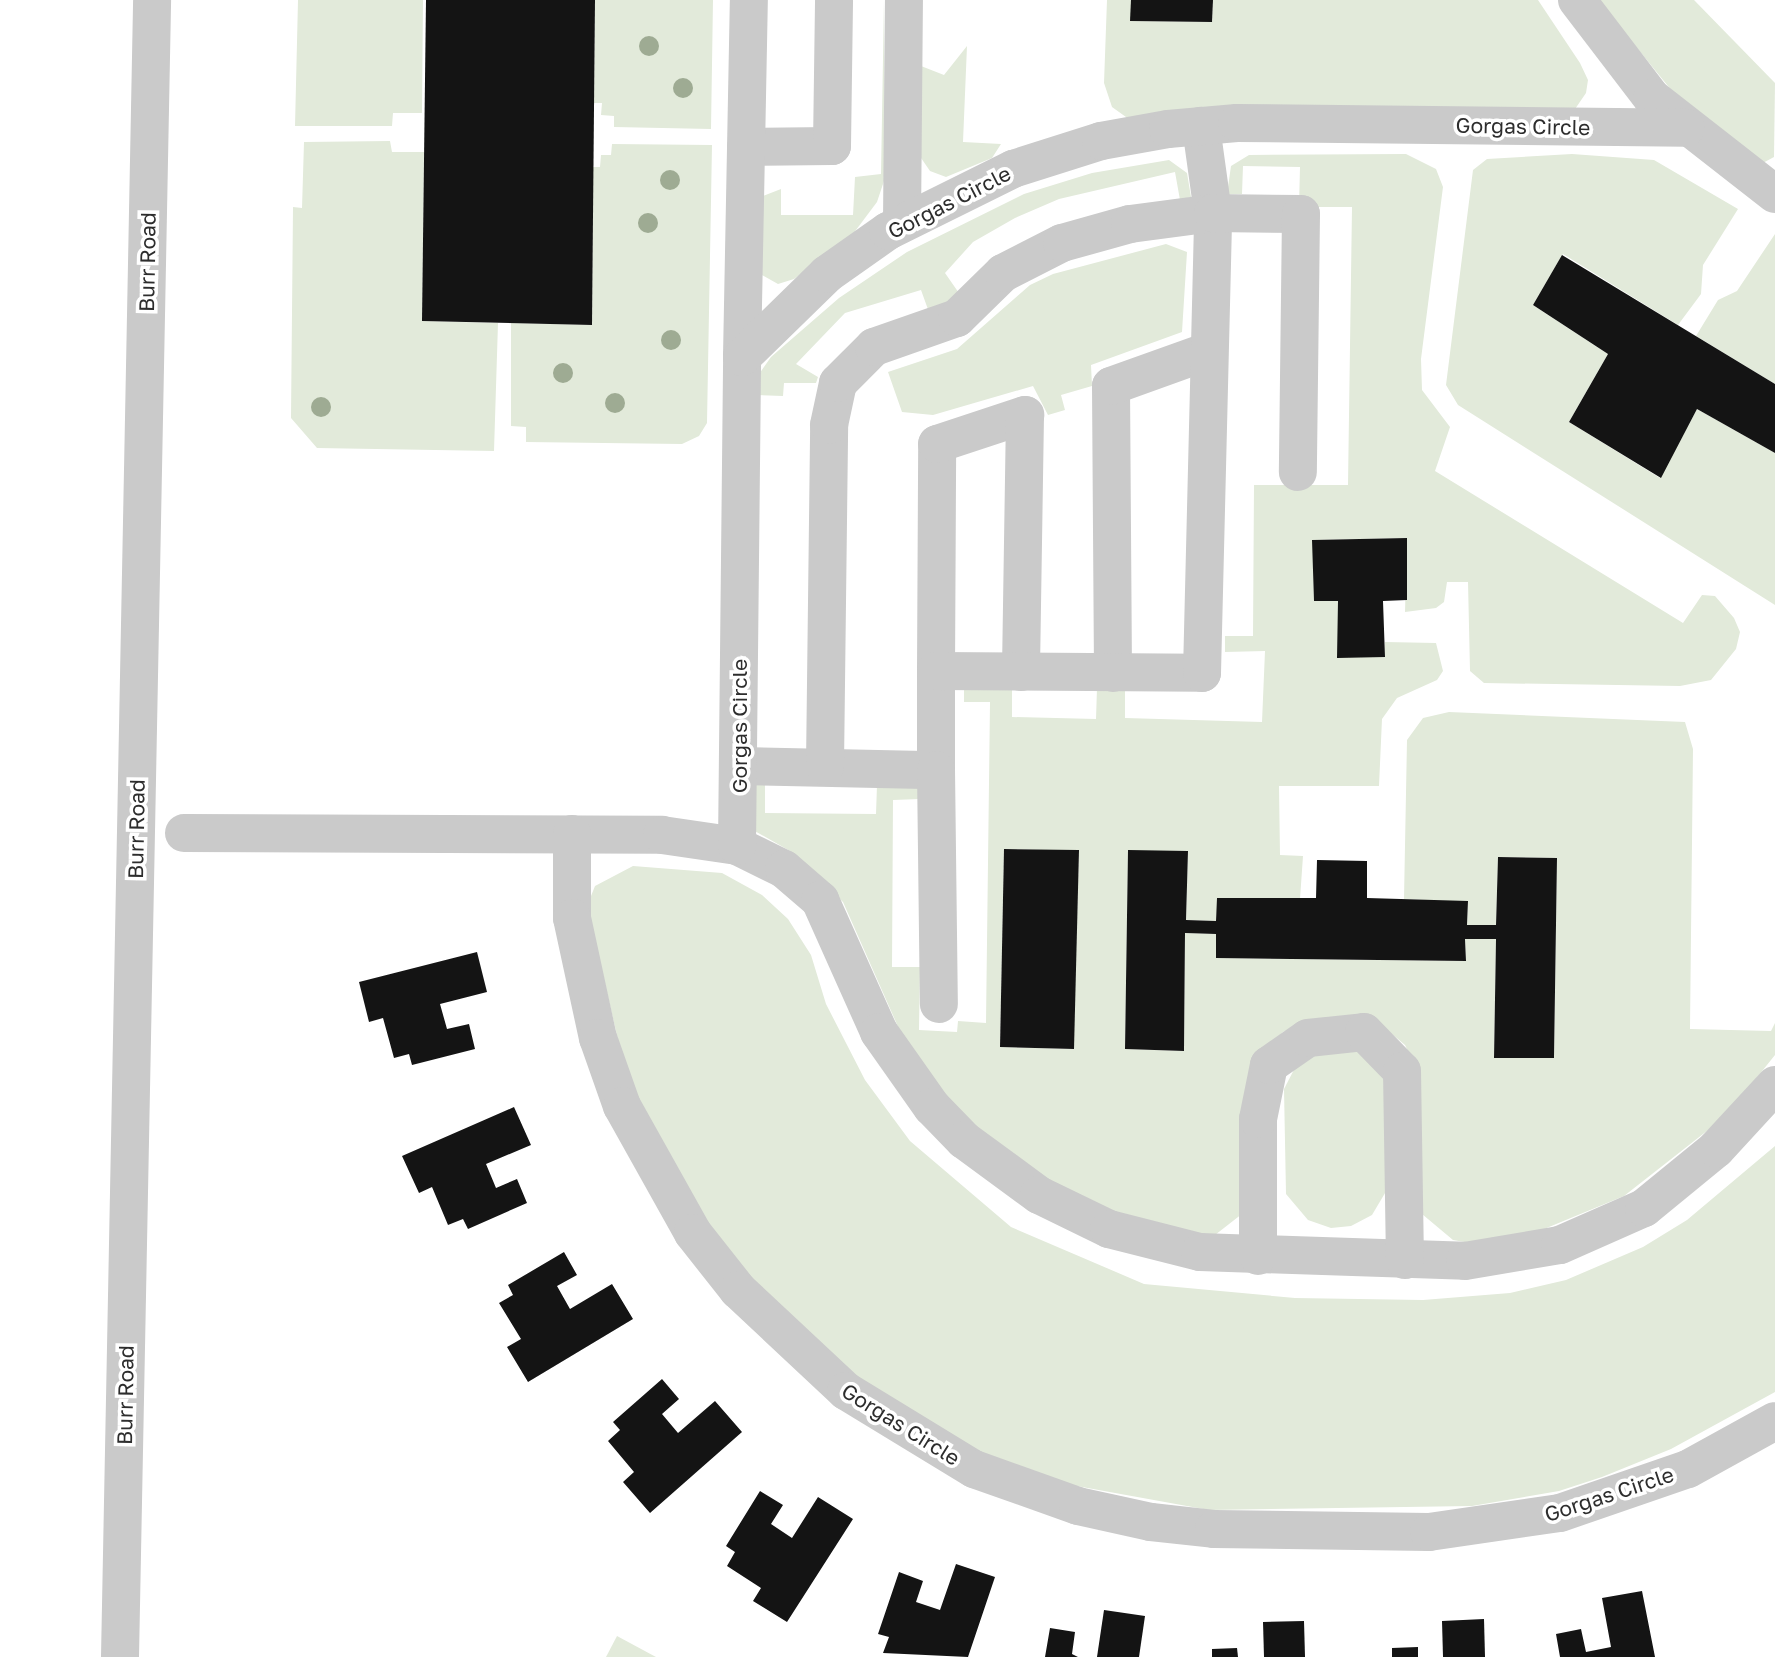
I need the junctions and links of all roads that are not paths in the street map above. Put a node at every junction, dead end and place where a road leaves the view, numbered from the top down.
1 (152, 0) edge
2 (749, 0) edge
3 (834, 0) edge
4 (904, 0) edge
5 (1577, 0) edge
6 (1201, 126) junction
7 (1686, 128) junction
8 (746, 147) junction
9 (1775, 194) edge
10 (1213, 213) junction
11 (902, 223) junction
12 (1209, 351) junction
13 (741, 356) junction
14 (1298, 472) dead end
15 (936, 671) junction
16 (1021, 671) junction
17 (1113, 673) junction
18 (738, 766) junction
19 (825, 766) junction
20 (936, 770) junction
21 (184, 833) dead end
22 (572, 834) junction
23 (737, 846) junction
24 (939, 1004) dead end
25 (1775, 1085) edge
26 (1258, 1256) junction
27 (1405, 1260) junction
28 (1775, 1421) edge
29 (120, 1657) edge

1 - 29 street, Burr Road
2 - 8 street
3 - 8 street
4 - 11 street
5 - 7 street
6 - 7 street, Gorgas Circle
6 - 10 street
6 - 11 street, Gorgas Circle
7 - 9 street
8 - 13 street
10 - 12 street
10 - 14 street
10 - 19 street
11 - 13 street, Gorgas Circle
12 - 17 street
12 - 17 street
13 - 18 street, Gorgas Circle
15 - 16 street
15 - 16 street
15 - 20 street
16 - 17 street
18 - 19 street
18 - 23 street, Gorgas Circle
19 - 20 street
20 - 24 street
21 - 22 street
22 - 23 street
22 - 28 street, Gorgas Circle
23 - 26 street
25 - 27 street
26 - 27 street
26 - 27 street

